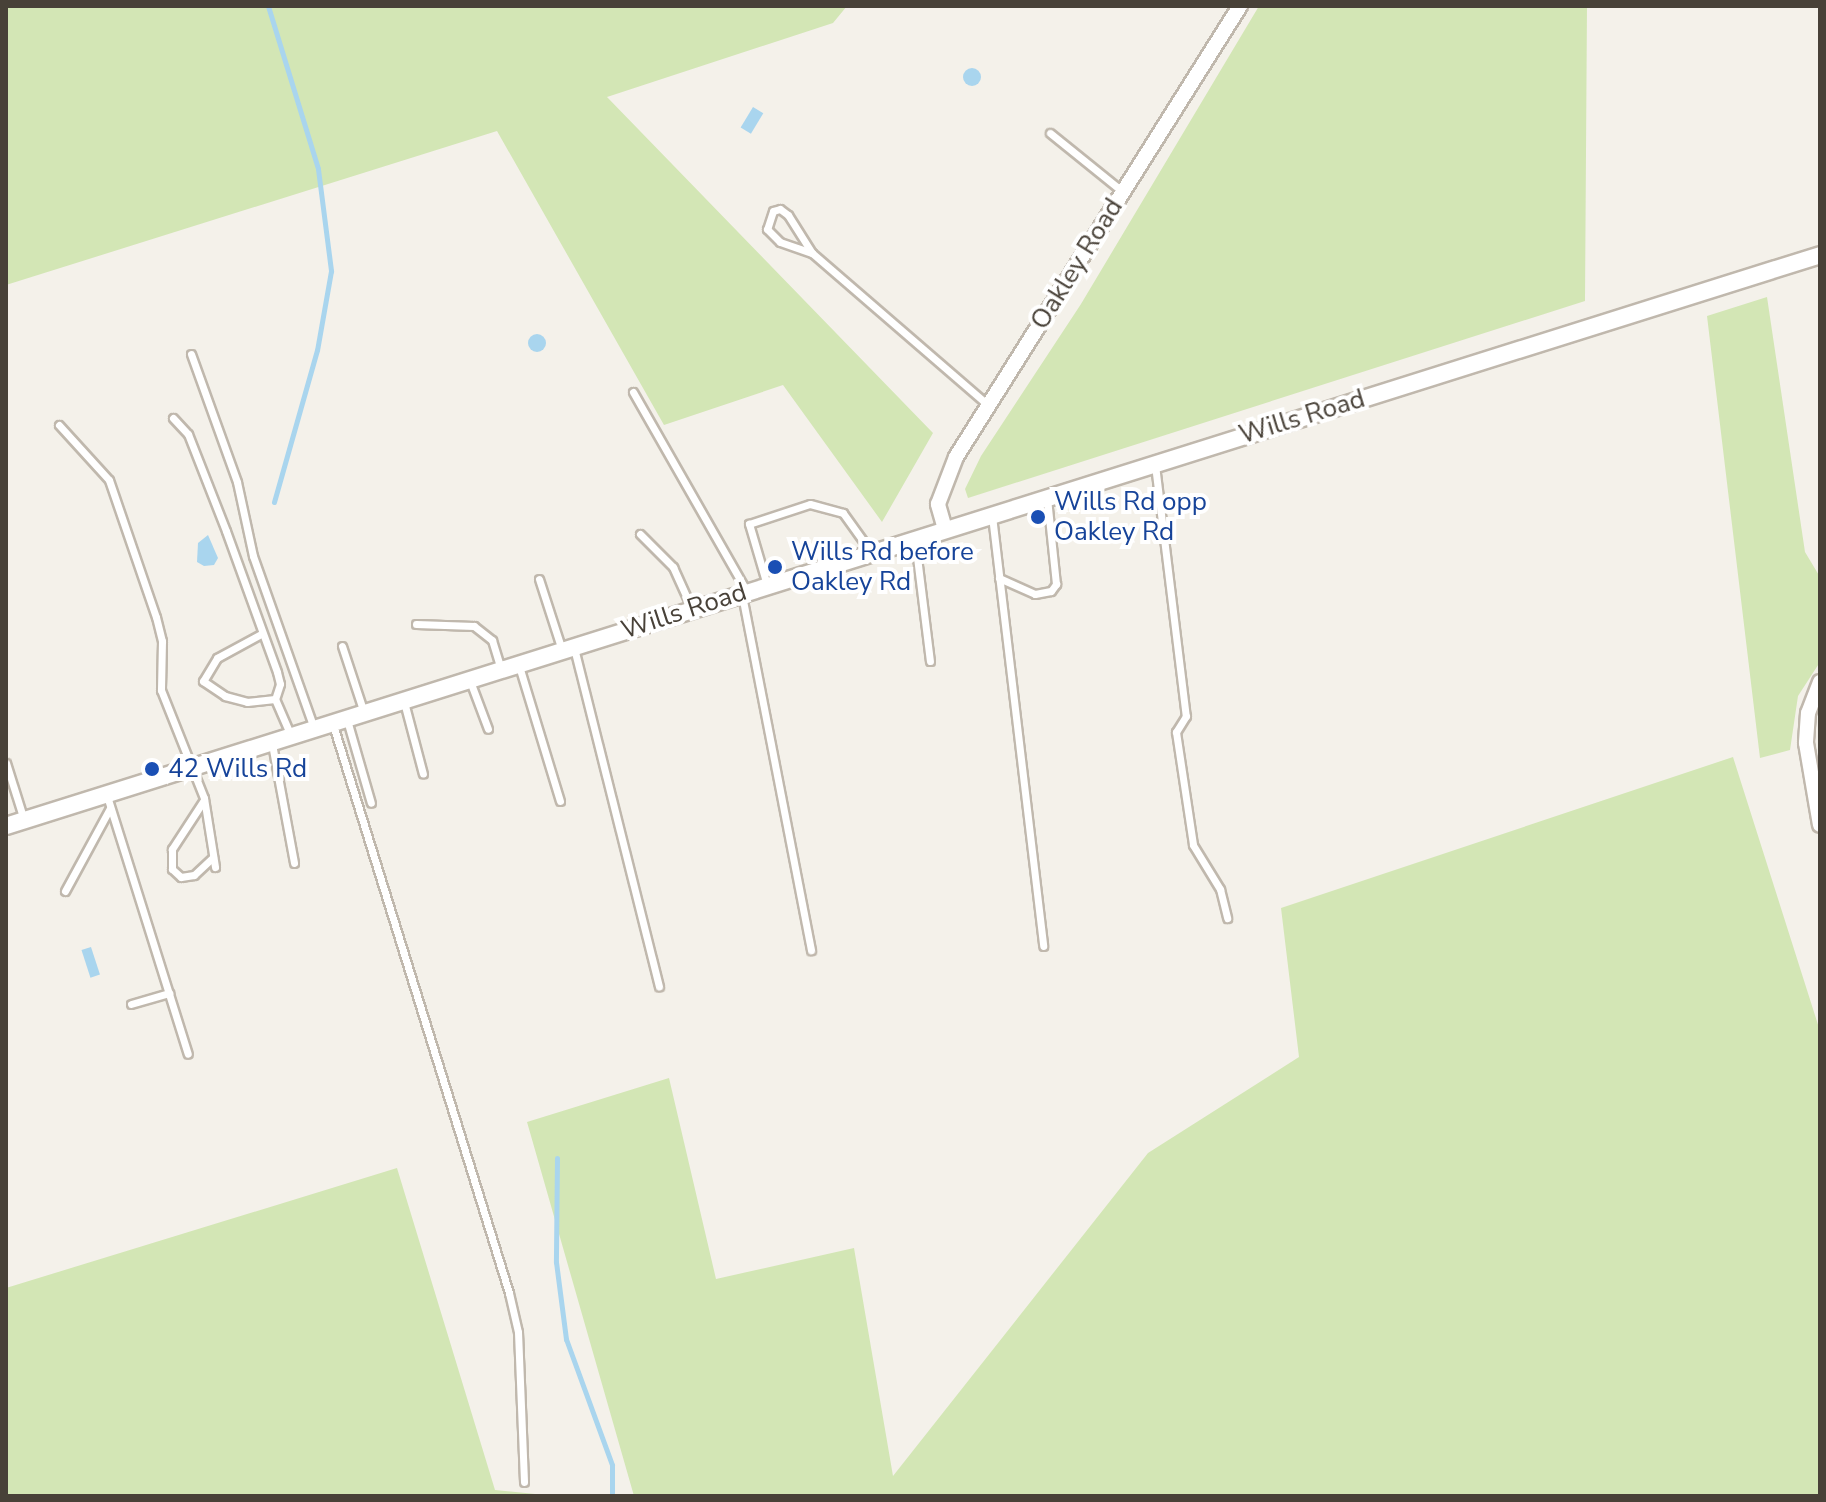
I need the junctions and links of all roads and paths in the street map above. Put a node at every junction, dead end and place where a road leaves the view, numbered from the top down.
1 (1239, 6) edge
2 (1050, 133) dead end
3 (1123, 192) junction
4 (812, 253) junction
5 (1820, 255) edge
6 (191, 354) dead end
7 (633, 392) dead end
8 (988, 405) junction
9 (173, 418) dead end
10 (59, 425) dead end
11 (1155, 463) junction
12 (1047, 497) junction
13 (992, 514) junction
14 (945, 529) junction
15 (640, 534) dead end
16 (915, 539) junction
17 (871, 552) junction
18 (999, 578) junction
19 (539, 579) dead end
20 (767, 585) junction
21 (744, 592) junction
22 (692, 609) junction
23 (416, 624) dead end
24 (261, 634) junction
25 (342, 646) dead end
26 (568, 648) junction
27 (930, 661) dead end
28 (518, 664) junction
29 (501, 670) junction
30 (469, 679) junction
31 (1820, 682) edge
32 (275, 699) junction
33 (403, 700) junction
34 (364, 713) junction
35 (339, 720) junction
36 (314, 728) junction
37 (488, 729) dead end
38 (291, 736) junction
39 (272, 742) junction
40 (6, 763) edge
41 (193, 766) junction
42 (423, 774) dead end
43 (204, 798) junction
44 (108, 801) junction
45 (560, 801) dead end
46 (371, 803) dead end
47 (24, 820) junction
48 (1820, 825) edge
49 (6, 826) edge
50 (213, 857) junction
51 (294, 863) dead end
52 (215, 867) dead end
53 (65, 891) dead end
54 (1227, 918) dead end
55 (1043, 946) dead end
56 (811, 950) dead end
57 (659, 986) dead end
58 (169, 993) junction
59 (131, 1004) dead end
60 (188, 1054) dead end
61 (524, 1482) dead end

1 - 3 street, Oakley Road
2 - 3 lane
3 - 8 street, Oakley Road
4 - 4 lane
4 - 8 lane
5 - 11 street, Wills Road
6 - 36 lane
7 - 21 lane
8 - 14 street, Oakley Road
9 - 24 lane
10 - 41 lane
11 - 12 street, Wills Road
11 - 54 lane
12 - 13 street, Wills Road
12 - 18 lane
13 - 14 street, Wills Road
13 - 18 lane
14 - 16 street, Wills Road
15 - 22 lane
16 - 17 street, Wills Road
16 - 27 lane
17 - 20 street, Wills Road
17 - 20 lane
18 - 55 lane
19 - 26 lane
20 - 21 street, Wills Road
21 - 22 street, Wills Road
21 - 56 lane
22 - 26 street, Wills Road
23 - 29 lane
24 - 32 lane
24 - 32 lane
25 - 34 lane
26 - 28 street, Wills Road
26 - 57 lane
28 - 29 street, Wills Road
28 - 45 lane
29 - 30 street, Wills Road
30 - 33 street, Wills Road
30 - 37 lane
31 - 48 street
32 - 38 lane
33 - 34 street, Wills Road
33 - 42 lane
34 - 35 street, Wills Road
35 - 36 street, Wills Road
35 - 46 lane
35 - 61 lane
36 - 38 street, Wills Road
38 - 39 street, Wills Road
39 - 41 street, Wills Road
39 - 51 lane
40 - 47 lane
41 - 43 lane
41 - 44 street, Wills Road
43 - 50 lane
43 - 50 lane
44 - 47 street, Wills Road
44 - 53 lane
44 - 58 lane
47 - 49 street, Wills Road
50 - 52 lane
58 - 59 lane
58 - 60 lane

